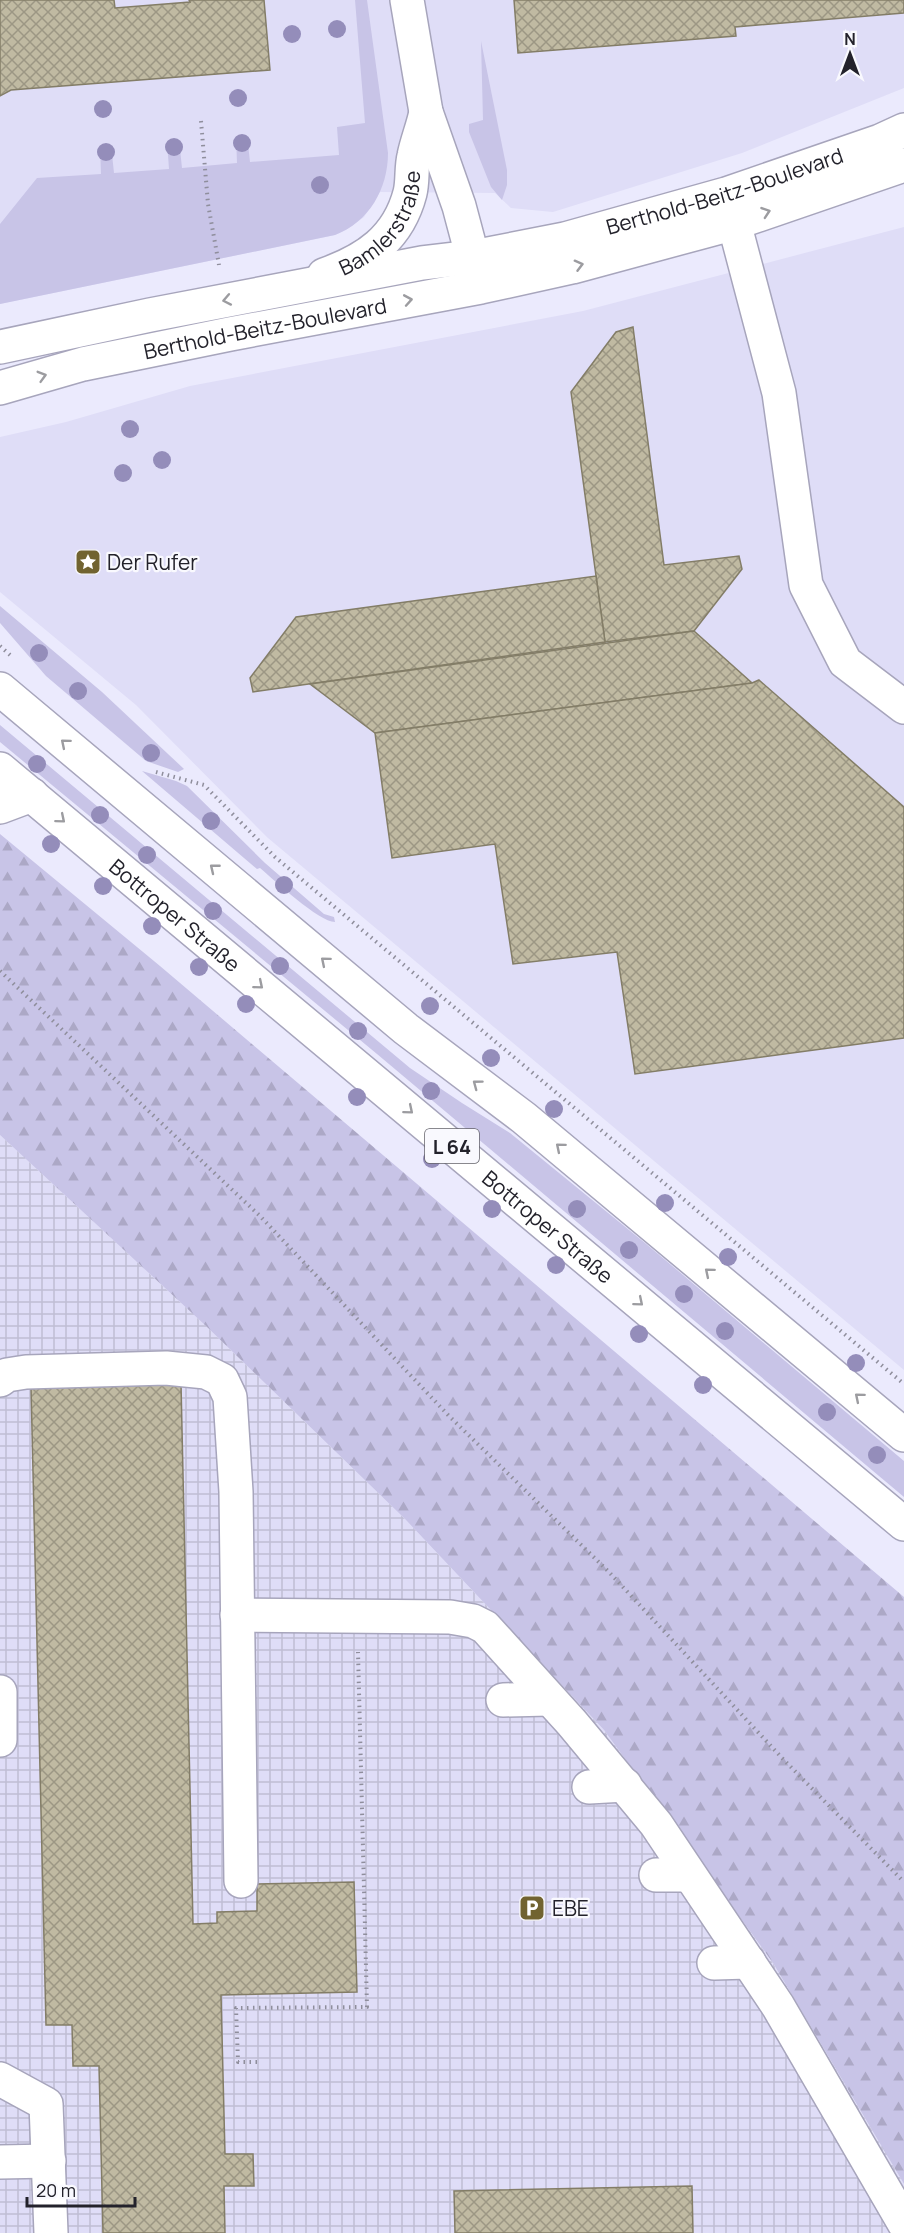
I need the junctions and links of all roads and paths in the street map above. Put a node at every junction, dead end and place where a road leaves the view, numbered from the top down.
1 (407, 0) edge
2 (426, 112) junction
3 (201, 121) dead end
4 (904, 130) edge
5 (904, 165) edge
6 (730, 209) junction
7 (219, 265) dead end
8 (477, 272) junction
9 (285, 290) junction
10 (0, 346) edge
11 (0, 388) edge
12 (0, 689) edge
13 (904, 707) edge
14 (0, 769) edge
15 (204, 785) dead end
16 (32, 795) junction
17 (0, 807) edge
18 (0, 971) edge
19 (0, 1380) edge
20 (904, 1384) edge
21 (904, 1435) edge
22 (904, 1524) edge
23 (237, 1615) junction
24 (357, 1615) junction
25 (0, 1692) edge
26 (549, 1698) junction
27 (503, 1700) dead end
28 (0, 1740) edge
29 (625, 1785) junction
30 (589, 1787) dead end
31 (656, 1875) dead end
32 (690, 1875) junction
33 (241, 1881) dead end
34 (904, 1882) edge
35 (749, 1962) junction
36 (714, 1963) dead end
37 (257, 2062) dead end
38 (0, 2079) edge
39 (49, 2161) junction
40 (0, 2162) edge
41 (904, 2223) edge
42 (51, 2233) edge

1 - 2 main road, Bamlerstraße
2 - 8 main road, Bamlerstraße
2 - 9 main road, Bamlerstraße
3 - 7 path
4 - 6 main road, Berthold-Beitz-Boulevard
6 -> 5 main road, Berthold-Beitz-Boulevard
6 - 8 main road, Berthold-Beitz-Boulevard
8 -> 6 main road, Berthold-Beitz-Boulevard
6 - 13 main road
8 - 9 main road, Berthold-Beitz-Boulevard
11 -> 8 main road, Berthold-Beitz-Boulevard
9 -> 10 main road, Berthold-Beitz-Boulevard
21 -> 12 main road
14 - 16 main road, Bottroper Straße / L 64
15 - 20 path
16 - 17 main road
16 -> 22 main road, Bottroper Straße / L 64
18 - 34 path
19 - 23 main road
23 - 24 main road
23 - 33 main road
24 - 26 main road
24 - 37 path
25 - 28 main road
26 - 27 main road
26 - 29 main road
29 - 30 main road
29 - 32 main road
31 - 32 main road
32 - 35 main road
35 - 36 main road
35 - 41 main road
38 - 39 main road
39 - 40 main road
39 - 42 main road

